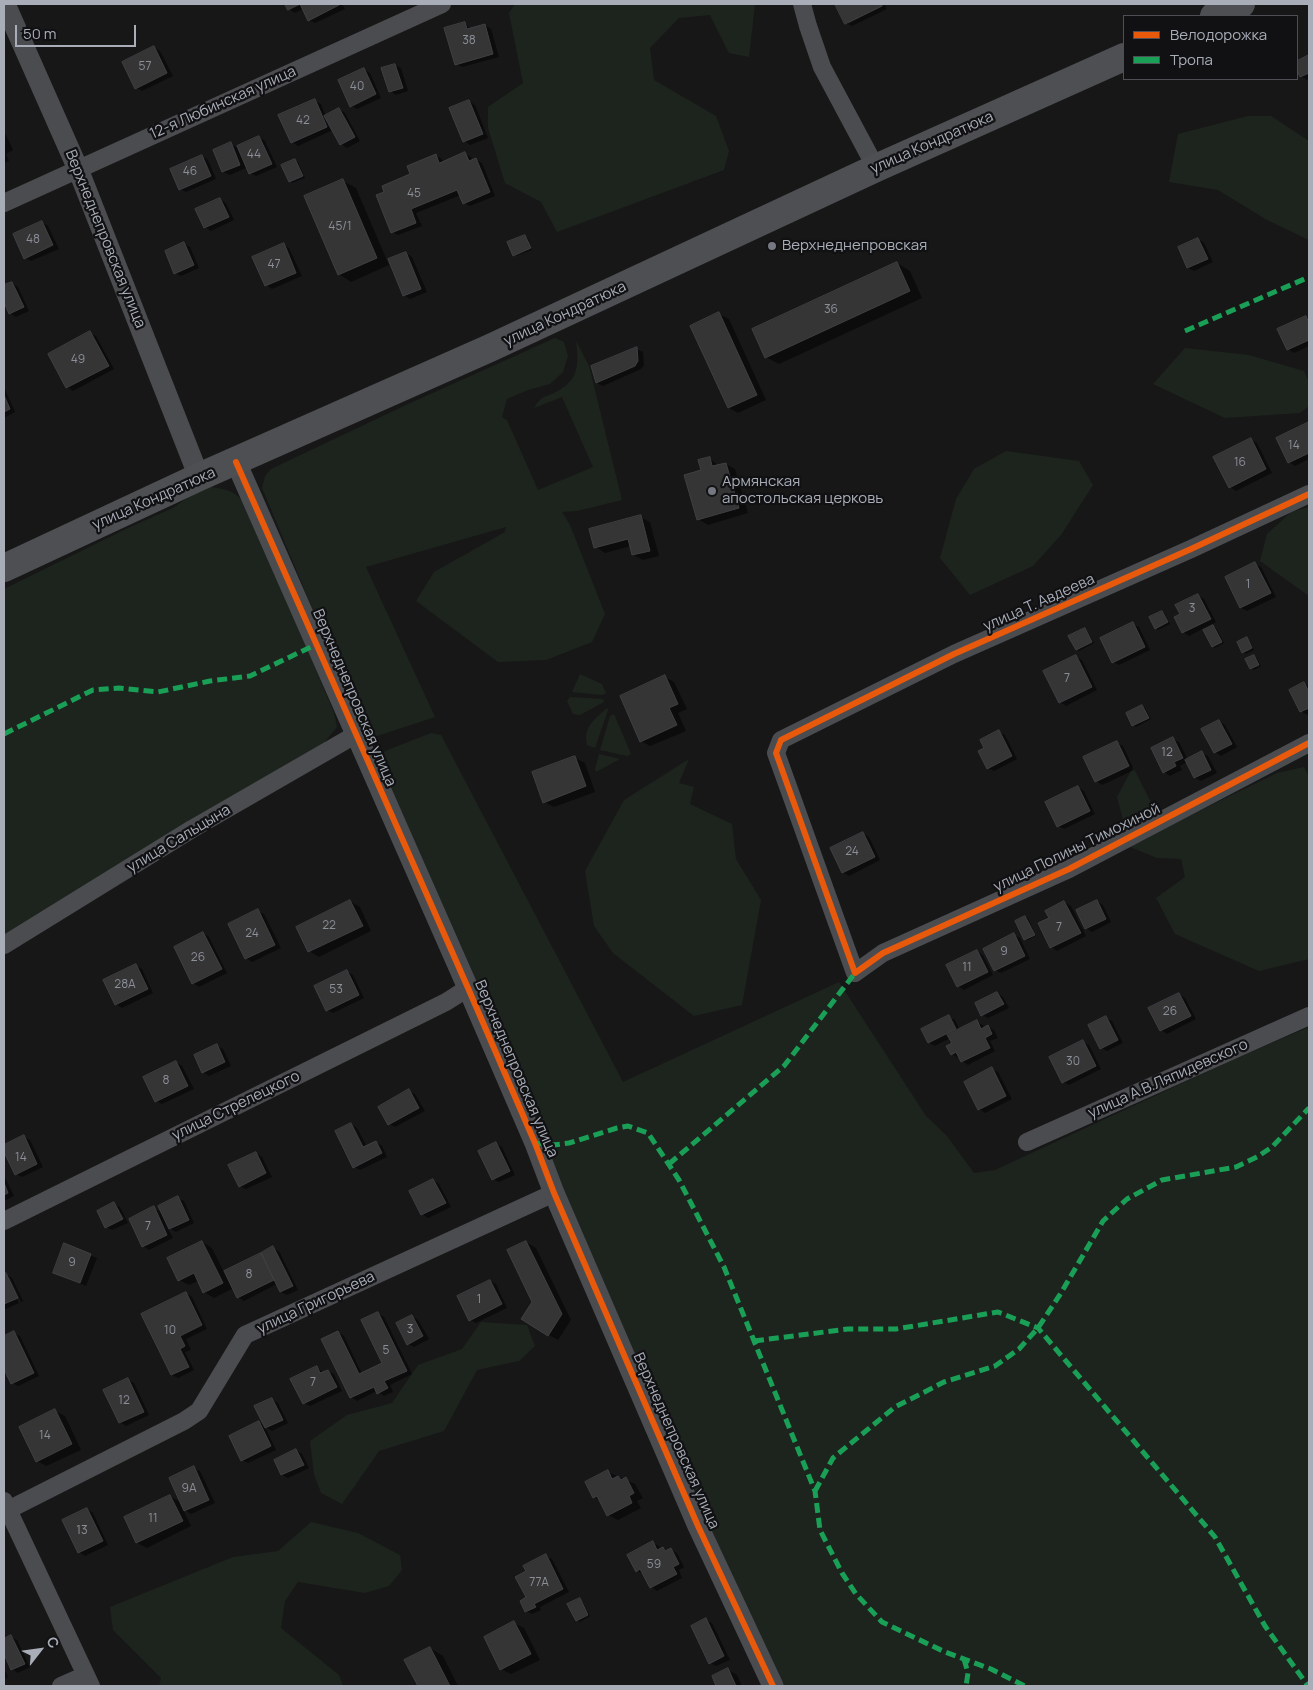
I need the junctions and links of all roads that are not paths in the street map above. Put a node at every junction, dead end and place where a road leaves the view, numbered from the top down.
1 (5, 4) edge
2 (442, 4) edge
3 (802, 4) edge
4 (1241, 4) edge
5 (1216, 15) edge
6 (1123, 57) edge
7 (876, 168) junction
8 (78, 169) junction
9 (4, 203) edge
10 (236, 462) junction
11 (199, 477) junction
12 (1309, 494) edge
13 (4, 568) edge
14 (355, 736) junction
15 (1309, 744) edge
16 (4, 945) edge
17 (855, 973) joint
18 (468, 988) junction
19 (1309, 1016) edge
20 (1027, 1142) dead end
21 (554, 1193) junction
22 (4, 1221) edge
23 (6, 1505) edge
24 (88, 1680) edge
25 (61, 1686) edge
26 (773, 1686) edge

1 - 8 street, Верхнеднепровская улица
2 - 8 street, 12-я Любинская улица
3 - 7 street
4 - 5 main road
6 - 7 main road, улица Кондратюка
7 - 10 main road, улица Кондратюка
8 - 9 street, 12-я Любинская улица
8 - 11 street, Верхнеднепровская улица
10 - 11 main road, улица Кондратюка
10 - 14 street, Верхнеднепровская улица
11 - 13 main road, улица Кондратюка
12 - 17 street, улица Т. Авдеева
14 - 16 street, улица Сальцына
14 - 18 street, Верхнеднепровская улица
15 - 17 street, улица Полины Тимохиной
18 - 21 street, Верхнеднепровская улица
18 - 22 street, улица Стрелецкого
19 - 20 street, улица А.В.Ляпидевского
21 - 23 street, улица Григорьева
21 - 26 street, Верхнеднепровская улица
23 - 24 street
24 - 25 street

